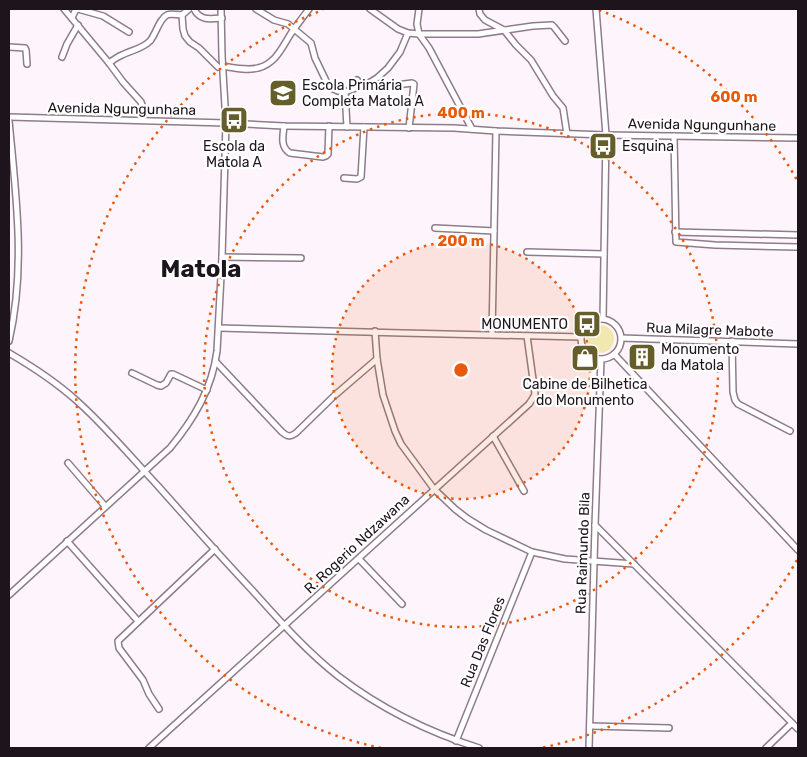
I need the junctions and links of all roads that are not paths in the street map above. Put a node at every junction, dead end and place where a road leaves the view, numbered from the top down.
1 (64, 9) edge
2 (189, 9) edge
3 (194, 9) edge
4 (221, 9) edge
5 (256, 9) edge
6 (309, 9) edge
7 (370, 9) edge
8 (419, 9) edge
9 (479, 9) edge
10 (596, 9) edge
11 (182, 15) junction
12 (72, 18) junction
13 (222, 18) junction
14 (78, 25) junction
15 (295, 29) junction
16 (504, 30) junction
17 (129, 32) dead end
18 (408, 33) junction
19 (419, 34) junction
20 (565, 41) dead end
21 (9, 47) edge
22 (62, 57) dead end
23 (109, 63) junction
24 (27, 64) dead end
25 (220, 67) junction
26 (357, 80) dead end
27 (369, 83) junction
28 (353, 89) junction
29 (345, 92) junction
30 (9, 119) edge
31 (142, 120) junction
32 (226, 122) junction
33 (284, 126) junction
34 (329, 126) junction
35 (348, 127) junction
36 (364, 127) junction
37 (409, 128) junction
38 (472, 129) junction
39 (496, 131) junction
40 (567, 134) junction
41 (606, 135) junction
42 (674, 136) junction
43 (798, 138) edge
44 (344, 178) dead end
45 (435, 228) dead end
46 (494, 231) junction
47 (675, 232) junction
48 (714, 233) junction
49 (798, 235) edge
50 (715, 245) junction
51 (798, 247) edge
52 (527, 252) dead end
53 (604, 254) junction
54 (222, 257) junction
55 (301, 258) dead end
56 (603, 319) junction
57 (220, 328) junction
58 (375, 331) junction
59 (492, 336) junction
60 (527, 336) junction
61 (581, 337) junction
62 (621, 338) junction
63 (732, 341) junction
64 (9, 342) edge
65 (798, 344) edge
66 (9, 353) edge
67 (614, 354) junction
68 (377, 358) junction
69 (601, 359) junction
70 (216, 362) junction
71 (132, 372) dead end
72 (207, 390) junction
73 (790, 431) dead end
74 (493, 436) junction
75 (68, 463) dead end
76 (144, 472) junction
77 (434, 489) junction
78 (524, 491) dead end
79 (105, 506) junction
80 (595, 525) junction
81 (67, 541) junction
82 (797, 546) edge
83 (214, 549) junction
84 (532, 552) junction
85 (359, 559) junction
86 (594, 562) junction
87 (634, 564) junction
88 (9, 595) edge
89 (402, 604) dead end
90 (138, 622) junction
91 (284, 626) junction
92 (159, 709) dead end
93 (792, 722) junction
94 (590, 726) junction
95 (669, 728) dead end
96 (798, 729) edge
97 (456, 741) junction
98 (149, 748) edge
99 (479, 748) edge
100 (589, 748) edge
101 (766, 748) edge

1 - 12 street
2 - 11 street
3 - 13 street
4 - 13 street
5 - 15 street
6 - 15 street
7 - 18 street
8 - 19 street
9 - 16 street
10 - 41 street
11 - 23 street
11 - 25 street
12 - 14 street
12 - 17 street
13 - 25 street
14 - 22 street
14 - 23 street
15 - 25 street
15 - 29 street
16 - 19 street
16 - 20 street
16 - 40 street
18 - 19 street
18 - 27 street
19 - 38 street
21 - 24 street
23 - 31 street
25 - 32 street
26 - 28 street
27 - 28 street
27 - 37 street
28 - 29 street
29 - 35 street
30 - 31 street, Avenida Ngungunhana
30 - 64 street
31 - 32 street, Avenida Ngungunhana
32 - 33 street, Avenida Ngungunhana
32 - 54 street
33 - 34 street
33 - 34 street
34 - 35 street
35 - 36 street
36 - 37 street
36 - 44 street
37 - 38 street, Avenida Ngungunhane
38 - 39 street, Avenida Ngungunhane
39 - 40 street, Avenida Ngungunhane
39 - 46 street
40 - 41 street, Avenida Ngungunhane
41 - 42 street, Avenida Ngungunhane
41 - 53 street
42 - 43 street, Avenida Ngungunhane
42 - 47 street
45 - 46 street
46 - 59 street
47 - 48 street
47 - 50 street
48 - 49 street
48 - 50 street
50 - 51 street
52 - 53 street
53 - 56 street
54 - 55 street
54 - 57 street
56 - 61 street
56 - 62 street
57 - 58 street
57 - 70 street
58 - 59 street
58 - 68 street
59 - 60 street
60 - 61 street
60 - 74 street, R. Rogerio Ndzawana
61 - 69 street
62 - 63 street, Rua Milagre Mabote
62 - 67 street
63 - 65 street, Rua Milagre Mabote
63 - 73 street
66 - 76 street
67 - 69 street
67 - 82 street
68 - 70 street
68 - 77 street
69 - 80 street, Rua Raimundo Bila
70 - 72 street
71 - 72 street
72 - 76 street
74 - 77 street, R. Rogerio Ndzawana
74 - 78 street
75 - 79 street
76 - 79 street
76 - 83 street
77 - 84 street
77 - 85 street, R. Rogerio Ndzawana
79 - 81 street
80 - 86 street, Rua Raimundo Bila
80 - 87 street
81 - 88 street
81 - 90 street
83 - 90 street
83 - 91 street
84 - 86 street
84 - 97 street, Rua Das Flores
85 - 89 street
85 - 91 street, R. Rogerio Ndzawana
86 - 87 street
86 - 94 street, Rua Raimundo Bila
87 - 93 street
90 - 92 street
91 - 97 street
91 - 98 street, R. Rogerio Ndzawana
93 - 96 street
93 - 101 street
94 - 95 street
94 - 100 street, Rua Raimundo Bila
97 - 99 street

